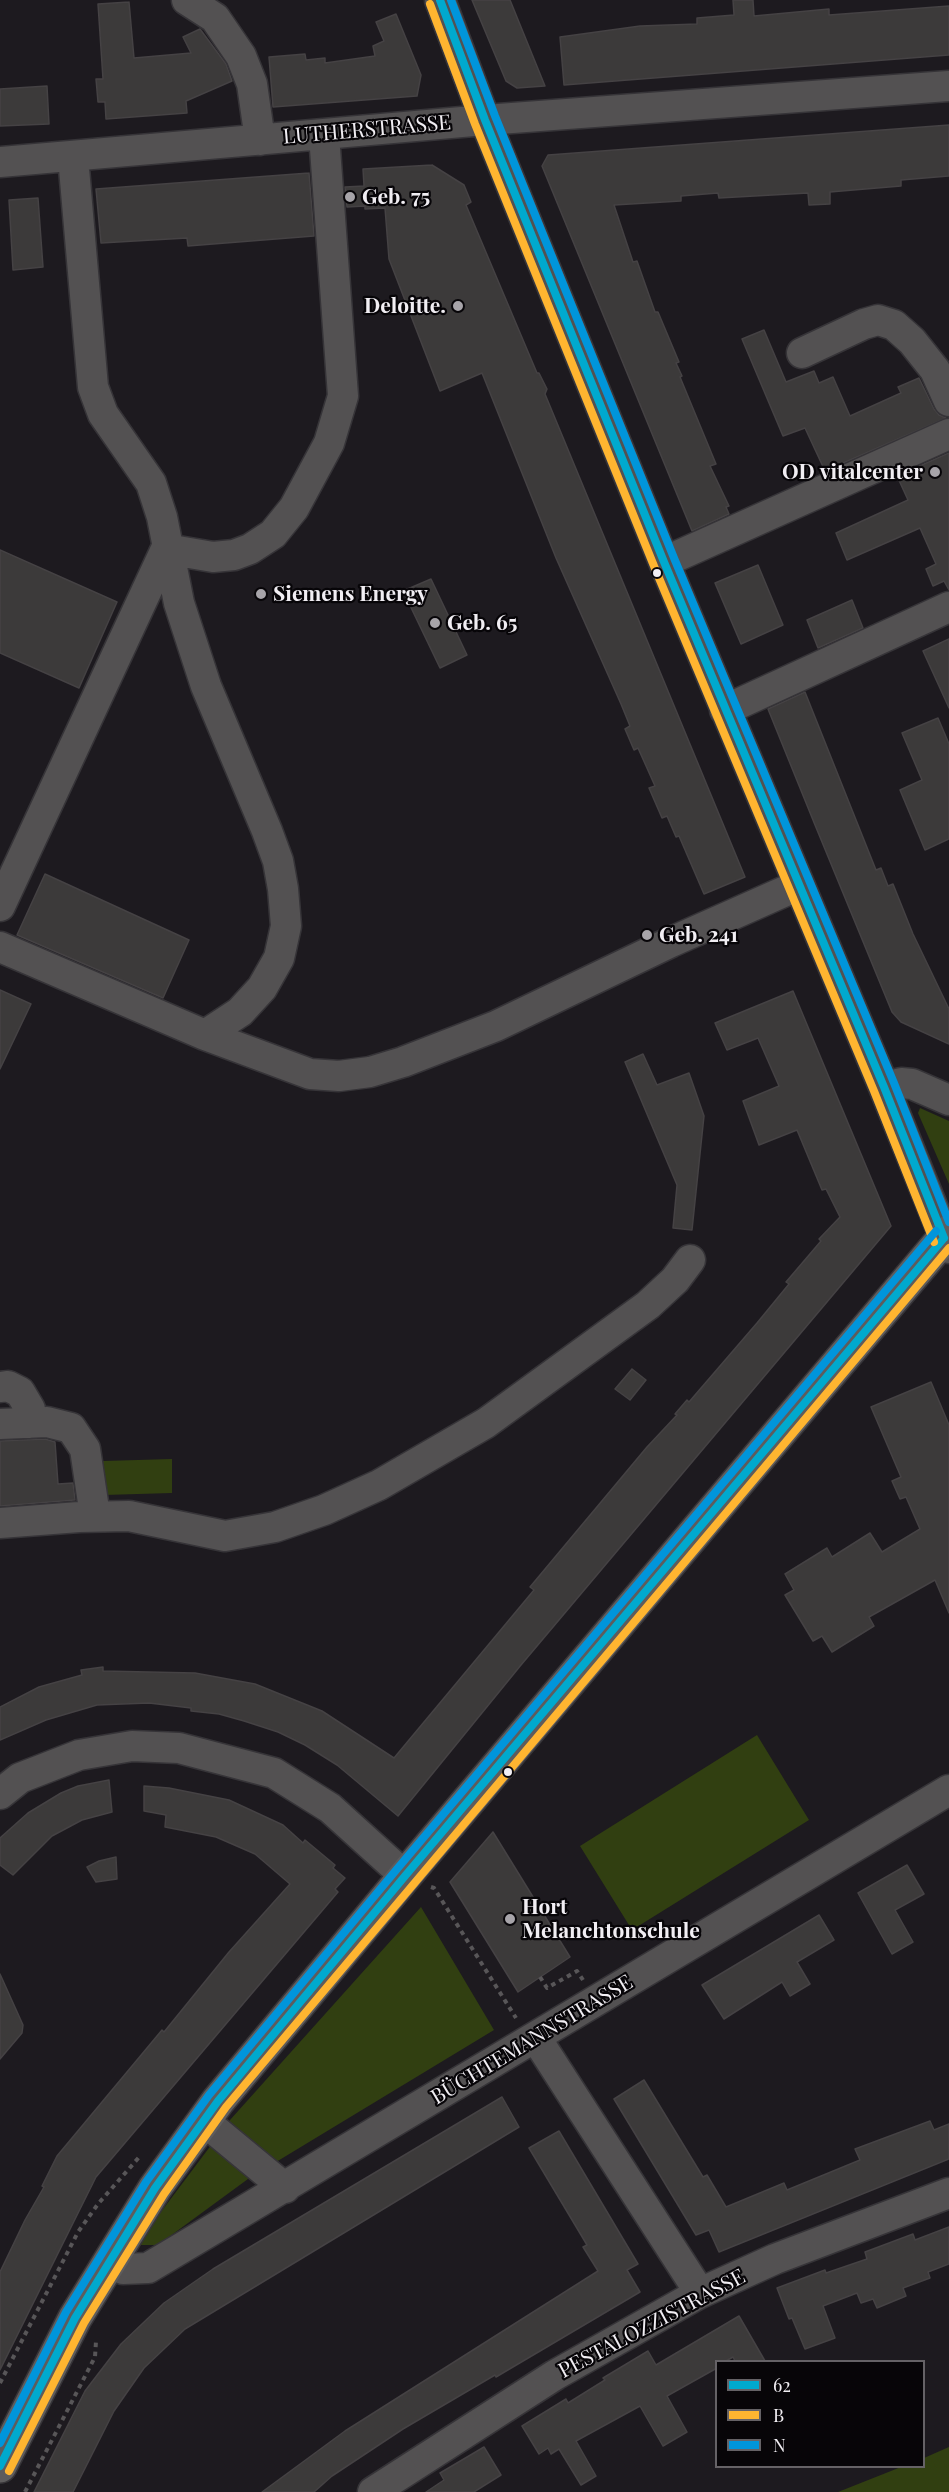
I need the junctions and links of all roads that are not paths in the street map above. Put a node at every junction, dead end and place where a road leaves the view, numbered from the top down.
1 (187, 0) edge
2 (440, 0) edge
3 (949, 86) edge
4 (485, 120) junction
5 (324, 135) junction
6 (260, 140) junction
7 (73, 157) junction
8 (0, 162) edge
9 (802, 353) dead end
10 (949, 401) edge
11 (949, 434) edge
12 (166, 549) junction
13 (664, 562) junction
14 (949, 607) edge
15 (725, 710) junction
16 (799, 885) junction
17 (0, 906) edge
18 (0, 947) edge
19 (205, 1035) junction
20 (884, 1087) junction
21 (949, 1100) edge
22 (948, 1240) edge
23 (690, 1260) dead end
24 (0, 1387) edge
25 (30, 1423) junction
26 (0, 1424) edge
27 (95, 1516) junction
28 (0, 1523) edge
29 (949, 1790) edge
30 (0, 1794) edge
31 (405, 1876) junction
32 (536, 2038) junction
33 (204, 2121) junction
34 (285, 2188) junction
35 (949, 2193) edge
36 (109, 2263) junction
37 (700, 2293) junction
38 (2, 2458) edge
39 (373, 2492) edge

1 - 6 street
2 - 4 street
3 - 4 street, LUTHERSTRASSE
4 - 5 street, LUTHERSTRASSE
4 - 13 street
5 - 6 street, LUTHERSTRASSE
5 - 12 street
6 - 7 street, LUTHERSTRASSE
7 - 8 street, LUTHERSTRASSE
7 - 12 street
9 - 10 street
11 - 13 street
12 - 17 street
12 - 19 street
13 - 15 street
14 - 15 street
15 - 16 street
16 - 19 street
16 - 20 street
18 - 19 street
20 - 21 street
20 - 22 street
22 - 31 main road
23 - 27 street
24 - 25 street
25 - 26 street
25 - 27 street
27 - 28 street
29 - 32 street, BÜCHTEMANNSTRASSE
30 - 31 street
31 - 33 main road
32 - 34 street, BÜCHTEMANNSTRASSE
32 - 37 street
33 - 34 street
33 - 36 main road
34 - 36 street, BÜCHTEMANNSTRASSE
35 - 37 street, PESTALOZZISTRASSE
36 - 38 main road
37 - 39 street, PESTALOZZISTRASSE

